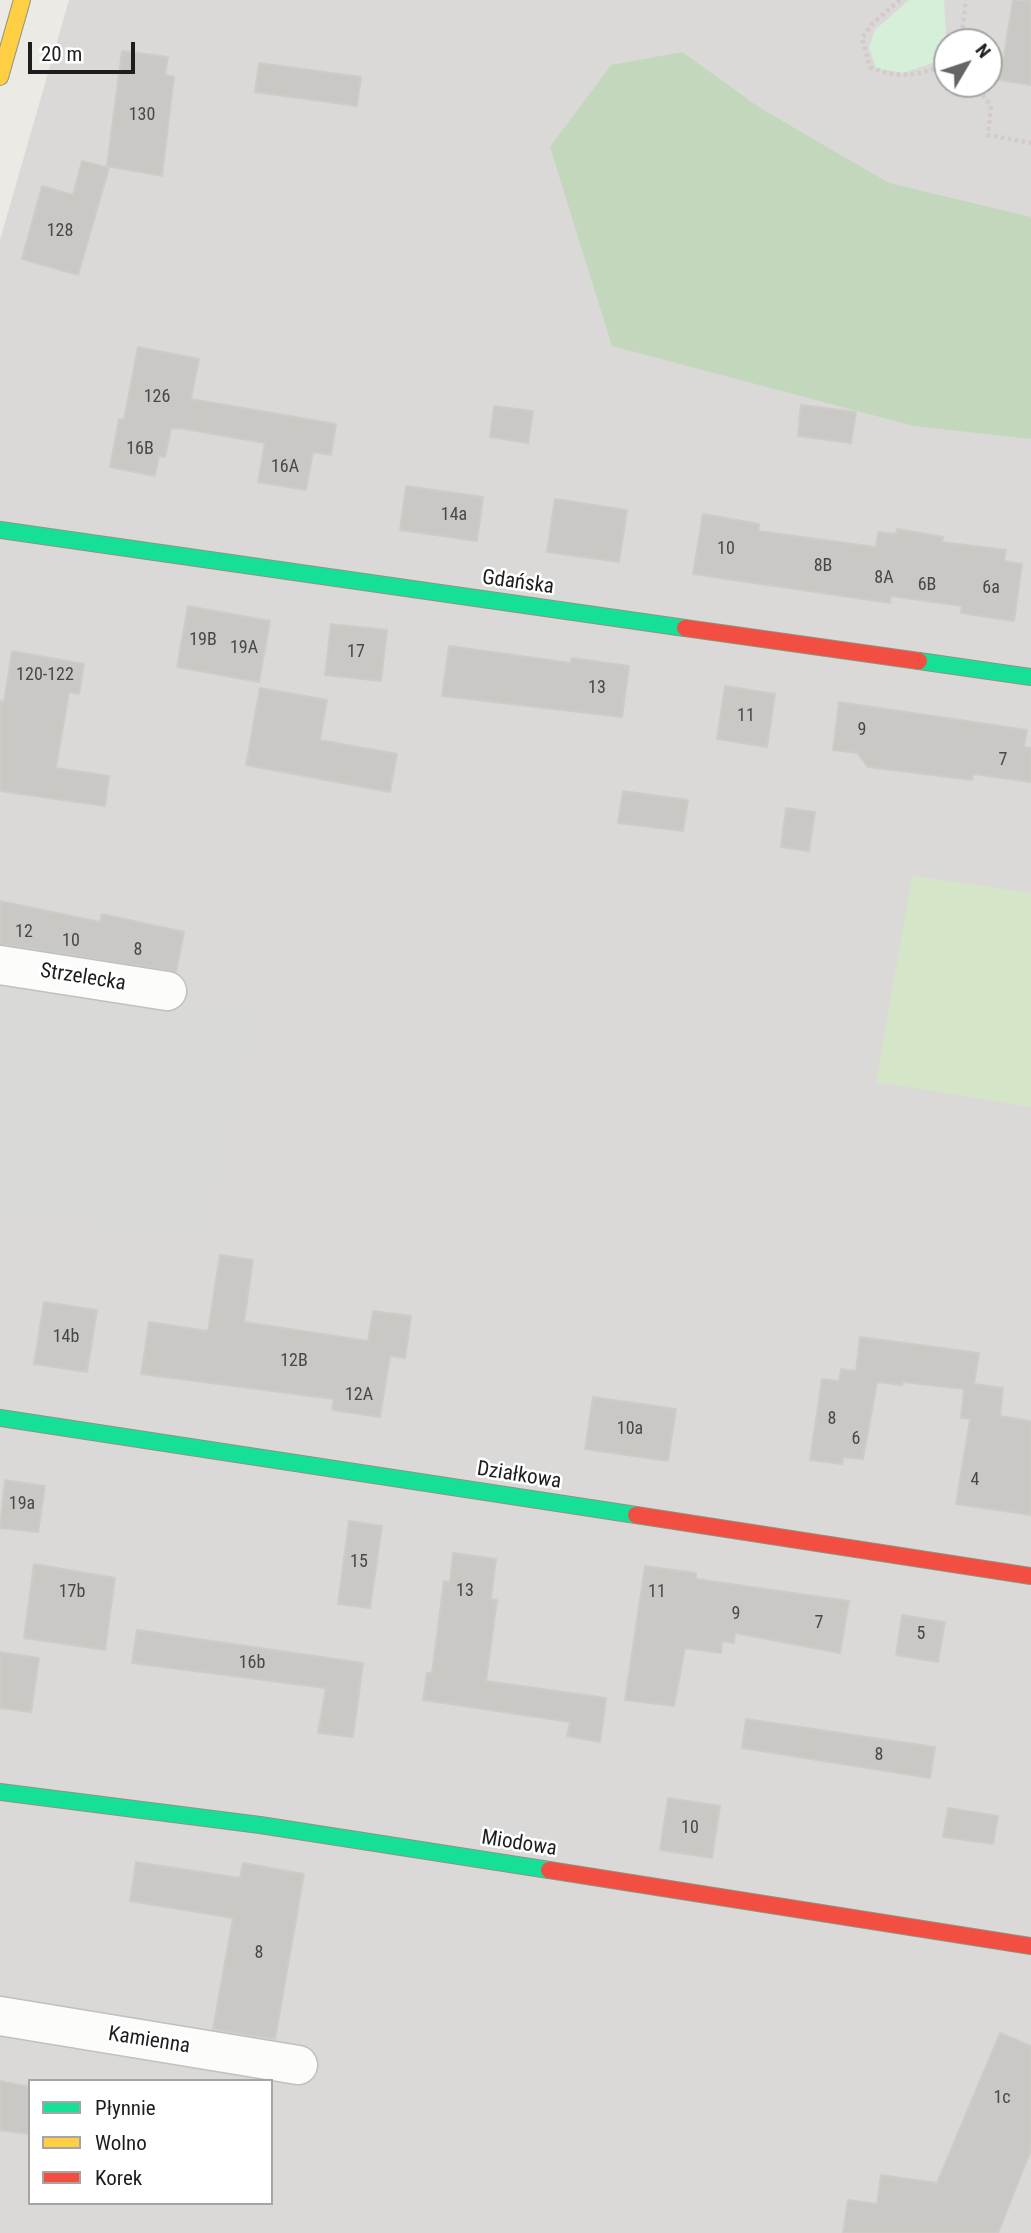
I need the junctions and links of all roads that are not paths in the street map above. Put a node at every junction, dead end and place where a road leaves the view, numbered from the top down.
1 (22, 0) edge
2 (0, 76) edge
3 (0, 530) edge
4 (1031, 677) edge
5 (0, 964) edge
6 (167, 991) dead end
7 (0, 1418) edge
8 (1031, 1576) edge
9 (0, 1791) edge
10 (1031, 1946) edge
11 (0, 2016) edge
12 (298, 2065) dead end

1 - 2 street
3 - 4 street, Gdańska
5 - 6 street, Strzelecka
7 - 8 street, Działkowa
9 - 10 street, Miodowa
11 - 12 street, Kamienna

